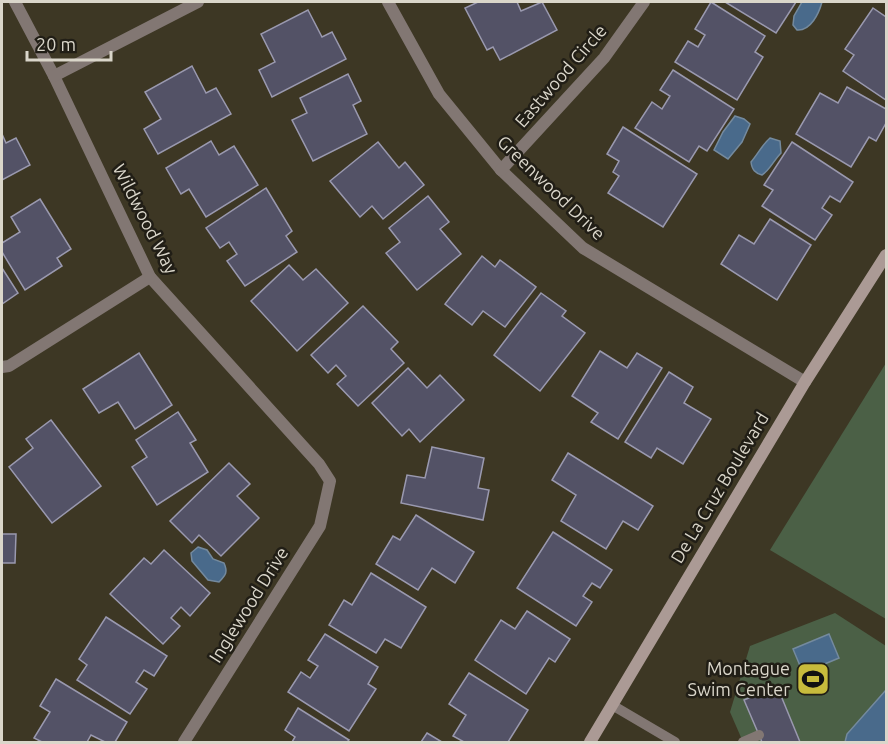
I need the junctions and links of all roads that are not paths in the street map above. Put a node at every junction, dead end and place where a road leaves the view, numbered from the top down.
1 (15, 2) edge
2 (198, 2) edge
3 (388, 2) edge
4 (644, 2) edge
5 (54, 76) junction
6 (501, 170) junction
7 (886, 255) edge
8 (150, 277) junction
9 (2, 367) edge
10 (805, 382) junction
11 (330, 481) joint
12 (612, 705) junction
13 (759, 735) dead end
14 (184, 742) edge
15 (590, 742) edge
16 (675, 742) edge
17 (743, 742) edge

1 - 5 street, Wildwood Way
2 - 5 street
3 - 6 street, Greenwood Drive
4 - 6 street, Eastwood Circle
5 - 8 street, Wildwood Way
6 - 10 street, Greenwood Drive
7 - 10 main road, De La Cruz Boulevard
8 - 9 street
8 - 11 street, Wildwood Way
10 - 12 main road, De La Cruz Boulevard
11 - 14 street, Inglewood Drive
12 - 15 main road, De La Cruz Boulevard
12 - 16 lane
13 - 17 lane

